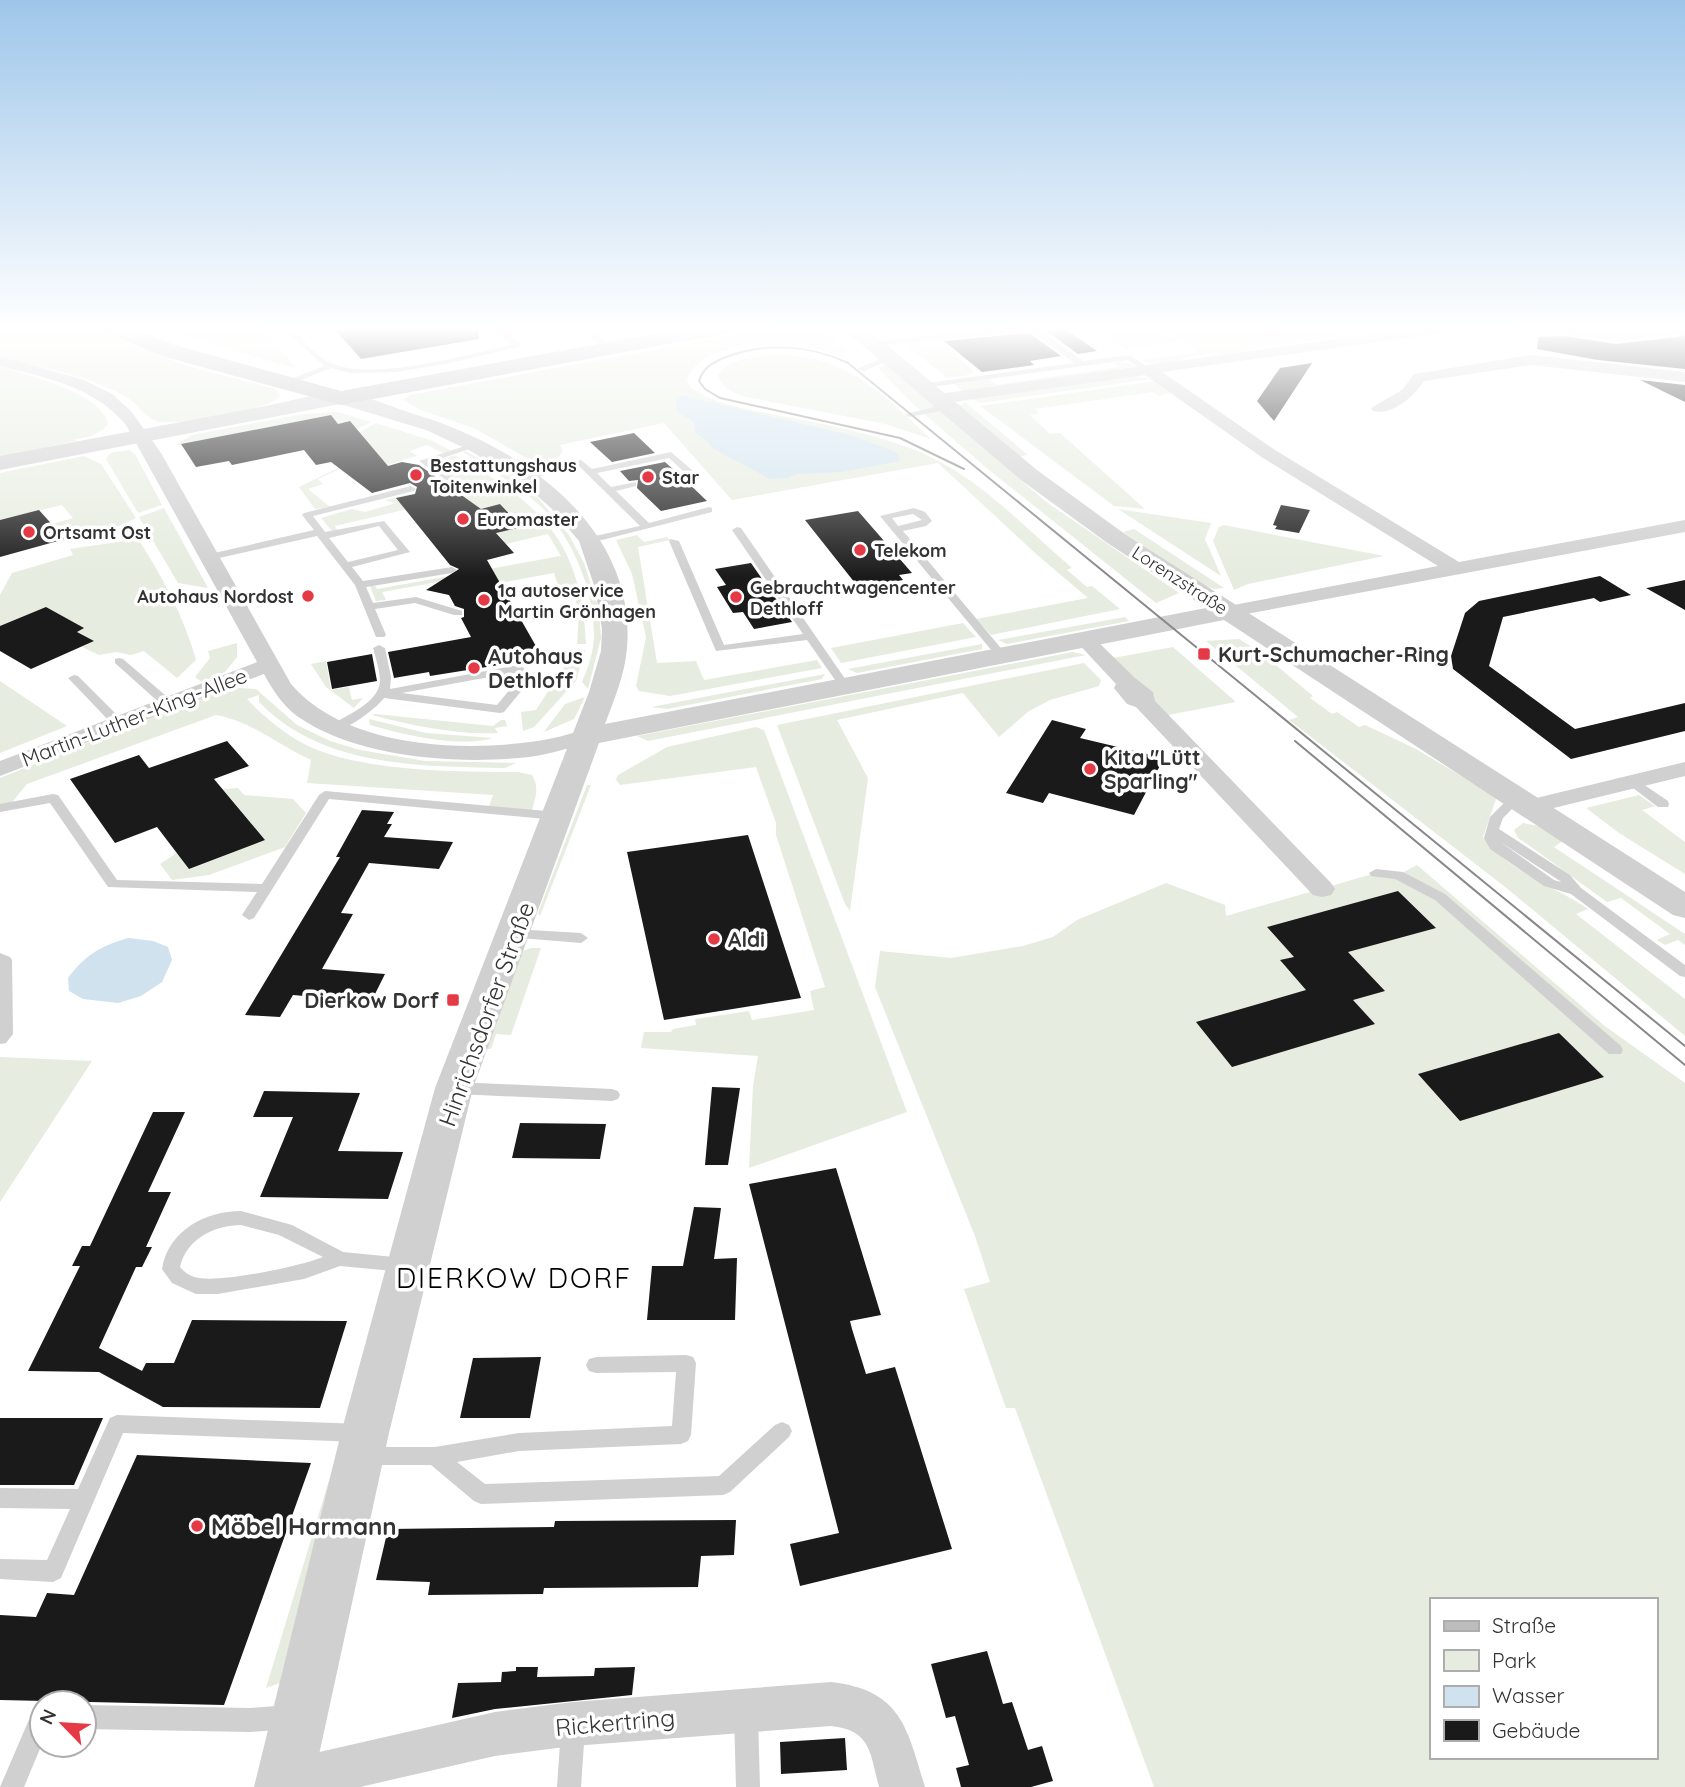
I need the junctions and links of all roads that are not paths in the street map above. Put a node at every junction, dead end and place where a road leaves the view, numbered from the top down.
1 (122, 410) edge
2 (274, 410) edge
3 (382, 410) edge
4 (915, 410) edge
5 (953, 410) edge
6 (1206, 410) edge
7 (909, 414) dead end
8 (142, 435) junction
9 (477, 445) junction
10 (0, 463) edge
11 (591, 472) junction
12 (679, 474) dead end
13 (528, 476) junction
14 (450, 479) dead end
15 (633, 484) dead end
16 (411, 489) dead end
17 (609, 489) junction
18 (701, 502) dead end
19 (683, 506) dead end
20 (665, 510) dead end
21 (692, 514) junction
22 (673, 519) junction
23 (1685, 526) edge
24 (647, 527) junction
25 (737, 530) dead end
26 (897, 530) dead end
27 (321, 534) junction
28 (590, 540) junction
29 (674, 541) dead end
30 (210, 557) junction
31 (347, 565) junction
32 (1455, 569) junction
33 (452, 570) dead end
34 (360, 585) junction
35 (370, 607) junction
36 (1230, 611) junction
37 (458, 614) dead end
38 (810, 636) junction
39 (1084, 639) junction
40 (1001, 654) junction
41 (119, 661) dead end
42 (269, 665) junction
43 (74, 678) dead end
44 (844, 685) junction
45 (380, 694) junction
46 (168, 704) junction
47 (118, 723) junction
48 (334, 728) junction
49 (588, 736) junction
50 (0, 769) edge
51 (1685, 769) edge
52 (1634, 782) junction
53 (1523, 803) junction
54 (1663, 804) dead end
55 (0, 808) edge
56 (557, 816) junction
57 (1376, 873) dead end
58 (267, 888) junction
59 (1322, 889) dead end
60 (1685, 907) edge
61 (249, 915) dead end
62 (513, 934) junction
63 (581, 938) dead end
64 (0, 958) edge
65 (1685, 972) edge
66 (0, 1039) edge
67 (1615, 1050) dead end
68 (454, 1088) junction
69 (612, 1096) dead end
70 (339, 1259) junction
71 (410, 1266) junction
72 (596, 1365) dead end
73 (782, 1431) dead end
74 (362, 1444) junction
75 (435, 1456) junction
76 (0, 1498) edge
77 (83, 1499) junction
78 (0, 1569) edge
79 (746, 1712) junction
80 (98, 1717) edge
81 (298, 1717) junction
82 (573, 1724) junction
83 (28, 1749) edge
84 (284, 1784) edge
85 (12, 1787) edge
86 (569, 1787) edge
87 (748, 1787) edge
88 (902, 1787) edge

1 - 8 street
2 - 8 street
3 - 9 street, Hinrichsdorfer Straße
4 - 7 lane
5 - 36 street, Lorenzstraße
6 - 32 street
8 - 10 street
8 - 30 street
9 - 13 street, Hinrichsdorfer Straße
9 - 14 lane
11 - 12 lane
11 - 13 lane
11 - 17 lane
13 - 28 street, Hinrichsdorfer Straße
15 - 17 lane
16 - 27 lane
17 - 24 lane
18 - 21 lane
19 - 21 lane
20 - 22 lane
21 - 22 lane
22 - 24 lane
23 - 32 street
24 - 28 lane
25 - 38 lane
26 - 40 lane
27 - 30 lane
27 - 31 lane
27 - 31 lane
28 - 49 street, Hinrichsdorfer Straße
29 - 38 lane
30 - 42 street
31 - 34 lane
32 - 36 street
33 - 34 lane
34 - 35 lane
35 - 37 lane
35 - 45 lane
36 - 39 street
36 - 53 street, Lorenzstraße
38 - 44 lane
39 - 40 street
39 - 59 street
40 - 44 street
41 - 46 lane
42 - 46 street, Martin-Luther-King-Allee
42 - 48 street
43 - 47 lane
44 - 49 street
45 - 45 lane
45 - 48 lane
46 - 47 street, Martin-Luther-King-Allee
47 - 50 street, Martin-Luther-King-Allee
48 - 49 street
49 - 56 street, Hinrichsdorfer Straße
51 - 52 street
52 - 53 street
52 - 54 lane
53 - 60 street, Lorenzstraße
53 - 65 lane
55 - 58 lane
56 - 58 lane
56 - 62 street, Hinrichsdorfer Straße
57 - 67 lane
58 - 61 lane
62 - 63 lane
62 - 68 street, Hinrichsdorfer Straße
64 - 66 lane
68 - 69 lane
68 - 71 street, Hinrichsdorfer Straße
70 - 70 lane
70 - 71 lane
71 - 74 street, Hinrichsdorfer Straße
72 - 75 lane
73 - 75 lane
74 - 75 lane
74 - 77 lane
74 - 81 street, Hinrichsdorfer Straße
76 - 77 lane
77 - 78 lane
79 - 82 street, Rickertring
79 - 87 lane
79 - 88 street, Rickertring
80 - 81 lane
81 - 84 street, Hinrichsdorfer Straße
82 - 84 street, Rickertring
82 - 86 lane
83 - 85 lane

